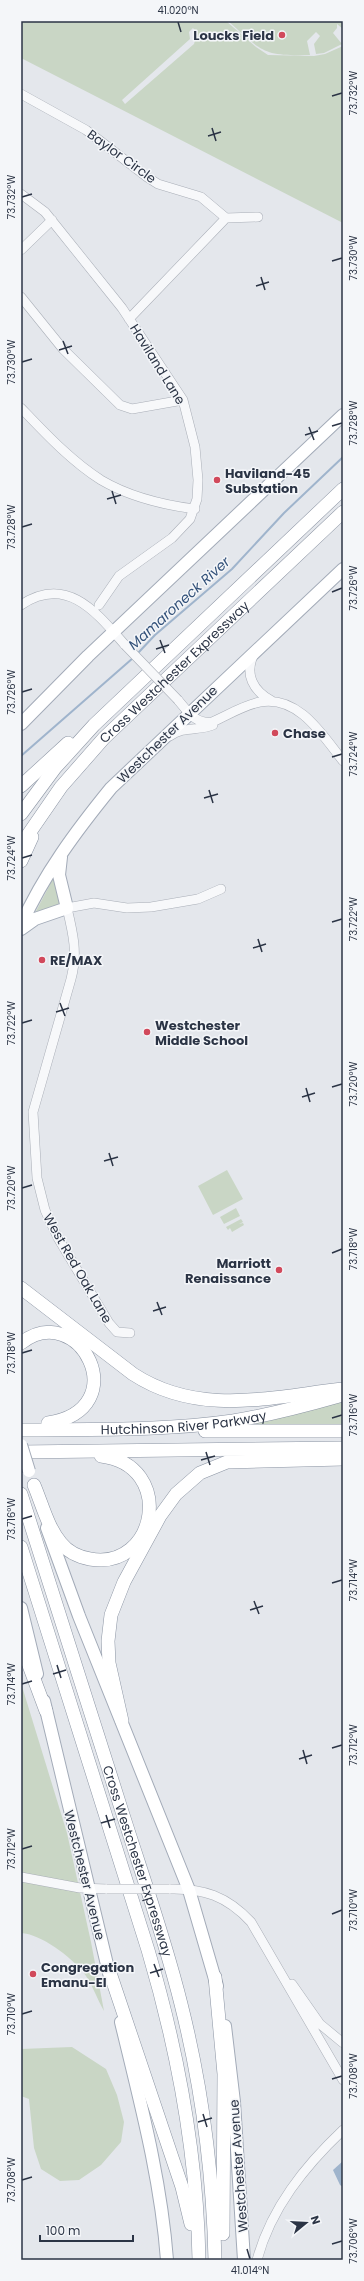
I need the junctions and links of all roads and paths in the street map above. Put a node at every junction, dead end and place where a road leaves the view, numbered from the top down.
1 (21, 94) edge
2 (21, 194) edge
3 (258, 217) dead end
4 (226, 218) junction
5 (52, 220) junction
6 (21, 250) edge
7 (21, 296) edge
8 (129, 318) junction
9 (183, 400) junction
10 (21, 408) edge
11 (343, 415) edge
12 (343, 489) edge
13 (195, 508) junction
14 (343, 512) edge
15 (343, 569) edge
16 (21, 605) edge
17 (99, 605) dead end
18 (114, 632) junction
19 (256, 650) junction
20 (135, 686) junction
21 (273, 701) junction
22 (189, 712) junction
23 (228, 715) junction
24 (21, 724) edge
25 (343, 761) edge
26 (134, 764) junction
27 (21, 786) edge
28 (47, 806) junction
29 (21, 814) edge
30 (21, 845) edge
31 (62, 852) junction
32 (21, 861) edge
33 (220, 888) dead end
34 (66, 908) junction
35 (21, 925) edge
36 (21, 929) edge
37 (21, 1288) edge
38 (130, 1333) dead end
39 (21, 1343) edge
40 (343, 1389) edge
41 (343, 1395) edge
42 (110, 1428) junction
43 (21, 1429) edge
44 (343, 1431) edge
45 (21, 1445) edge
46 (340, 1448) edge
47 (21, 1452) edge
48 (60, 1452) junction
49 (343, 1459) edge
50 (34, 1485) junction
51 (21, 1494) edge
52 (21, 1547) edge
53 (21, 1608) edge
54 (21, 1644) edge
55 (46, 1711) junction
56 (122, 1721) junction
57 (21, 1877) edge
58 (88, 1888) junction
59 (189, 1890) junction
60 (276, 1962) junction
61 (108, 1967) junction
62 (215, 1977) junction
63 (343, 2043) edge
64 (343, 2080) edge
65 (343, 2130) edge
66 (167, 2260) edge
67 (195, 2260) edge
68 (199, 2260) edge
69 (215, 2260) edge
70 (222, 2260) edge
71 (244, 2260) edge
72 (257, 2260) edge

1 - 4 street, Baylor Circle
2 - 5 street, Haviland Lane
3 - 4 street
4 - 8 street
5 - 6 street
5 - 8 street, Haviland Lane
7 - 9 street
8 - 9 street, Haviland Lane
9 - 13 street, Haviland Lane
10 - 13 street
11 - 18 main road
12 - 20 highway, Cross Westchester Expressway
13 - 17 street, Haviland Lane
14 - 28 highway, Cross Westchester Expressway
15 - 19 main road, Westchester Avenue
16 - 18 street
18 - 22 street, bridge
18 - 24 main road
19 - 21 street
19 - 22 main road, Westchester Avenue
20 - 27 highway
20 - 29 highway, Cross Westchester Expressway
21 - 23 street
21 - 25 street
22 - 23 street
22 - 26 main road, Westchester Avenue
23 - 26 street
26 - 31 main road, Westchester Avenue
28 - 30 highway, Cross Westchester Expressway
28 - 32 highway
31 - 34 main road
31 - 35 main road, Westchester Avenue
33 - 34 street
34 - 36 main road
34 - 38 street, West Red Oak Lane
37 - 40 highway
39 - 43 highway
41 - 42 highway, Hutchinson River Parkway
42 - 43 highway, Hutchinson River Parkway
42 - 44 highway
45 - 50 main road, bridge
46 - 48 highway, Hutchinson River Parkway
47 - 48 highway, Hutchinson River Parkway
48 - 50 highway
49 - 56 highway
50 - 56 main road
51 - 69 highway, Cross Westchester Expressway
52 - 68 highway, Cross Westchester Expressway
53 - 55 main road, Westchester Avenue
54 - 55 highway
55 - 58 main road, Westchester Avenue
56 - 59 main road
57 - 58 street
58 - 59 street, bridge
58 - 61 main road, Westchester Avenue
59 - 60 street
59 - 62 main road, Westchester Avenue
60 - 63 street
60 - 64 street
61 - 66 main road, Westchester Avenue
61 - 67 highway
62 - 70 highway
62 - 71 main road, Westchester Avenue
65 - 72 street

